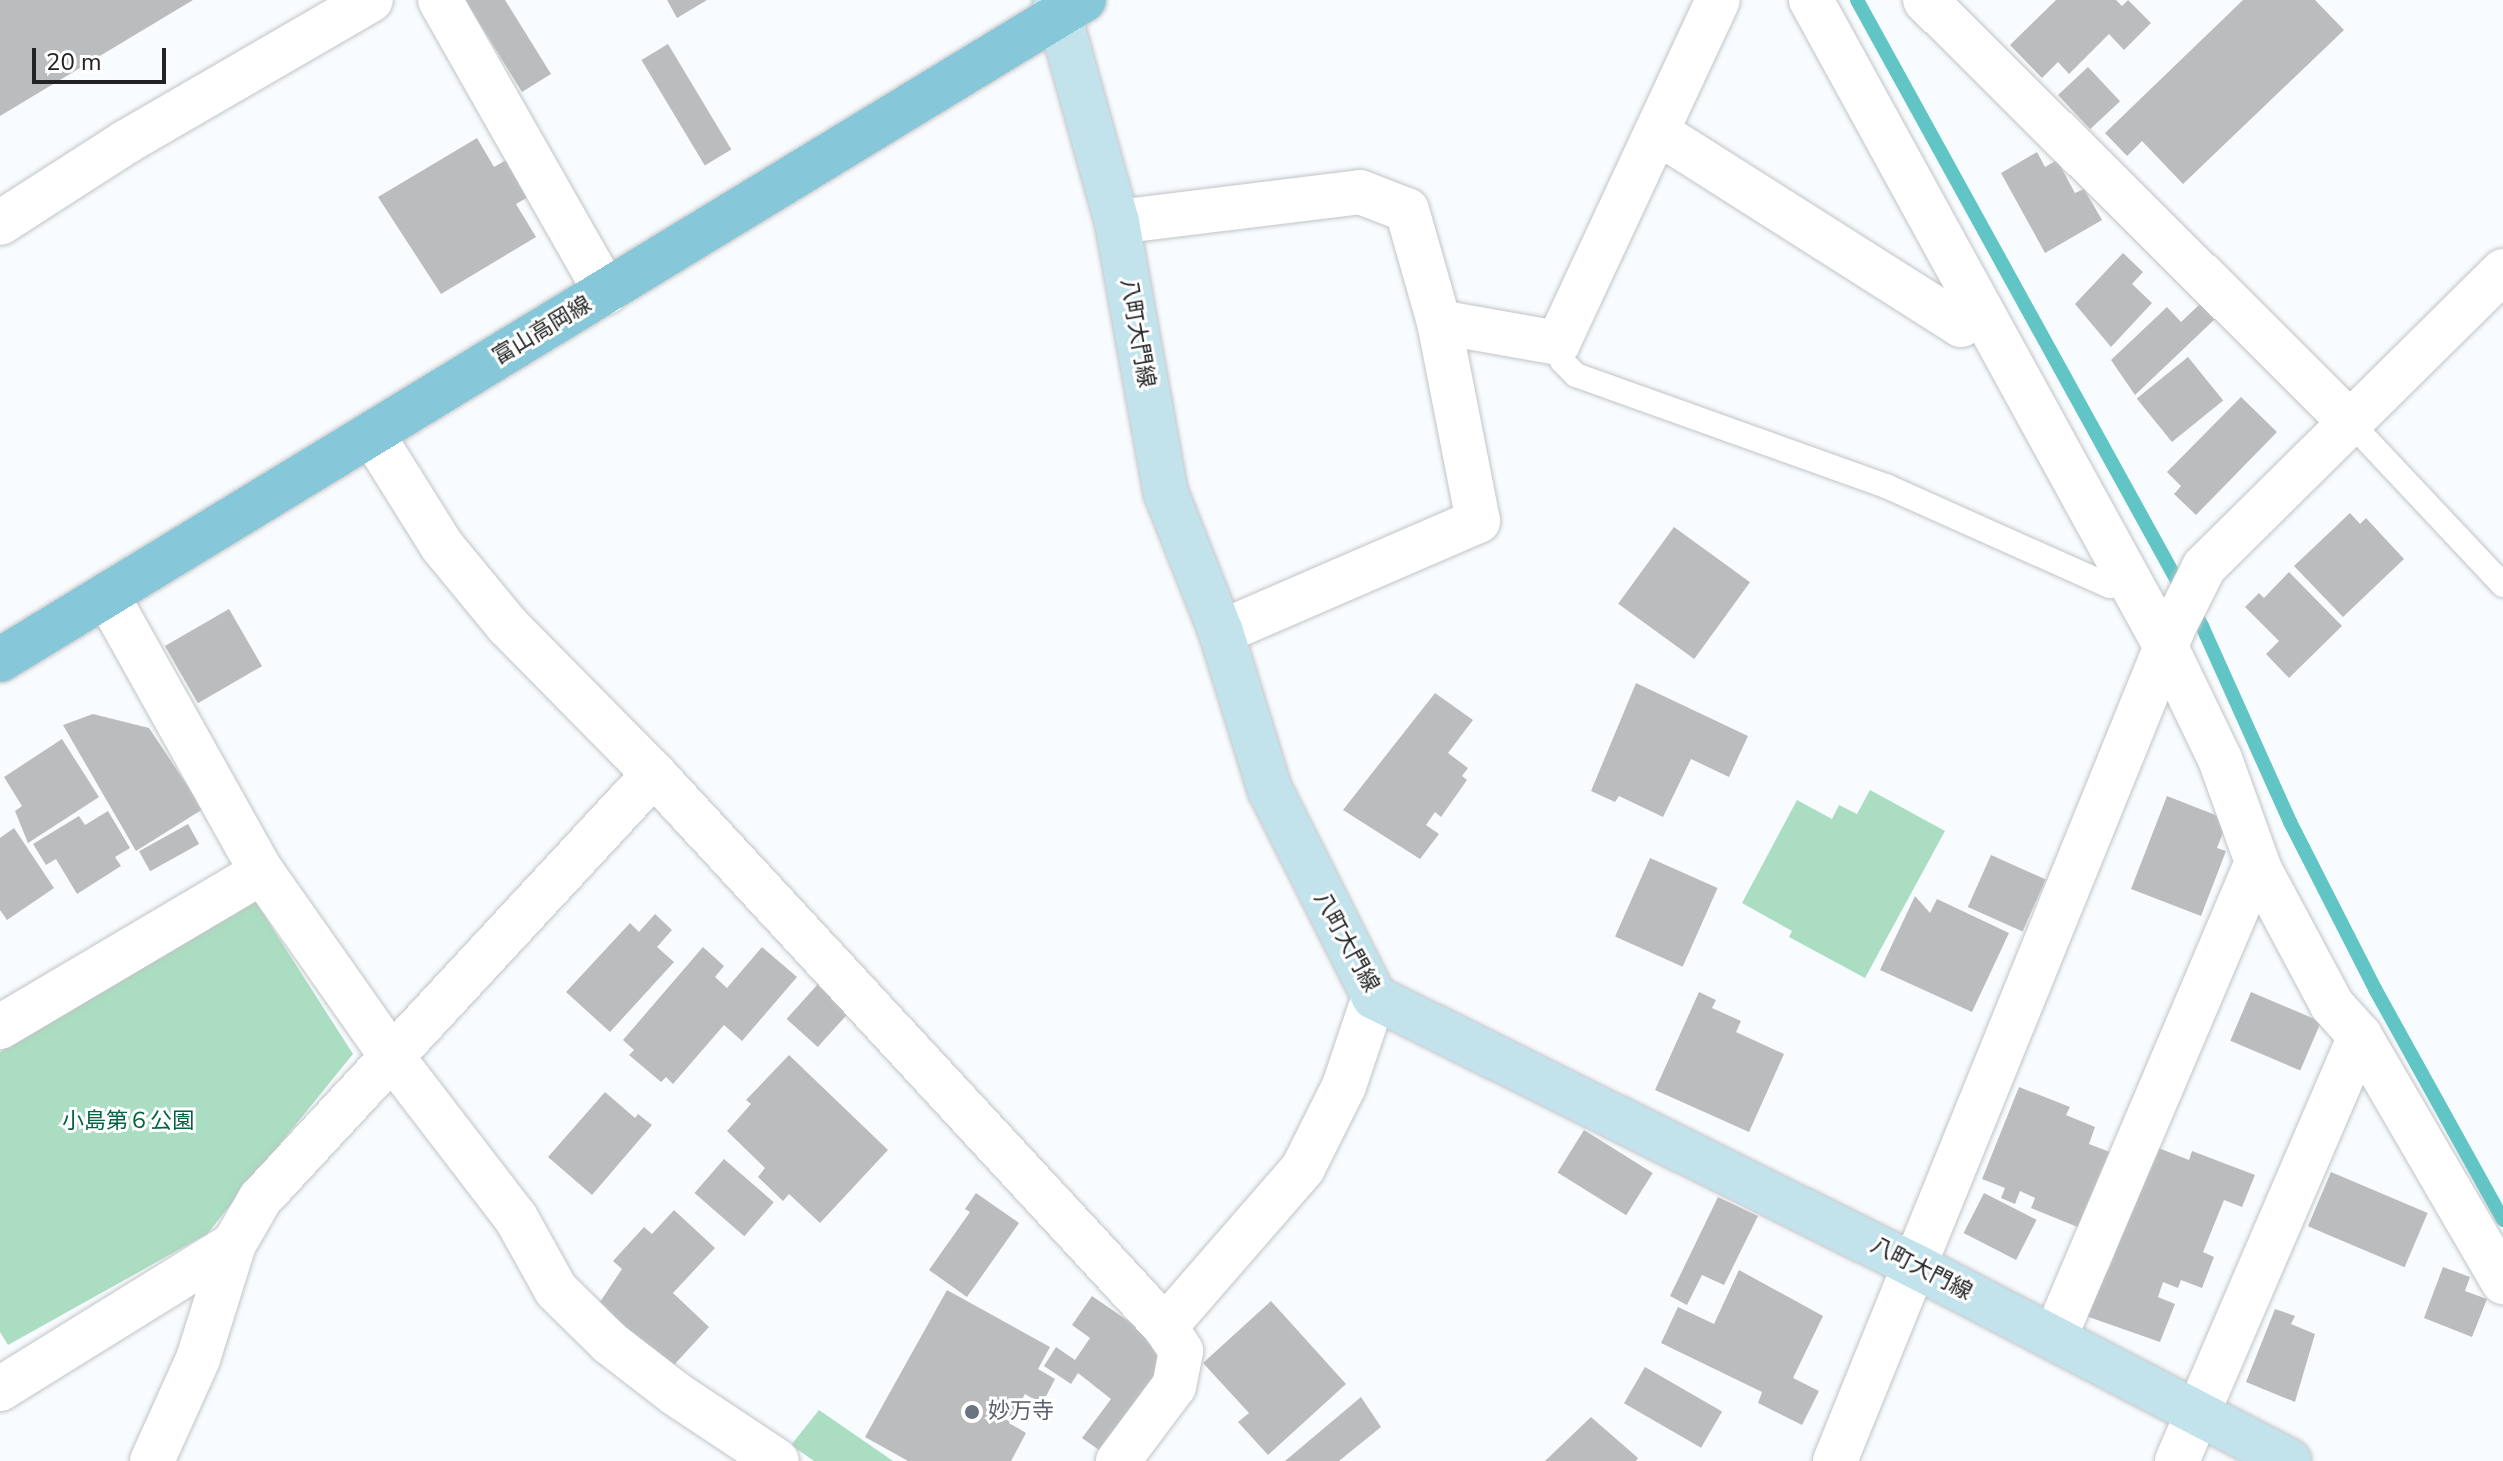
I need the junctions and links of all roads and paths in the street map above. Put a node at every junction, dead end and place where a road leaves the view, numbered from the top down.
1 (371, 0) edge
2 (440, 0) edge
3 (1718, 0) edge
4 (1811, 0) edge
5 (1925, 0) edge
6 (1066, 5) edge
7 (1657, 132) junction
8 (1117, 222) junction
9 (0, 223) edge
10 (2503, 271) edge
11 (606, 292) junction
12 (1981, 310) junction
13 (1439, 322) junction
14 (1558, 343) junction
15 (2349, 421) junction
16 (372, 434) junction
17 (2130, 582) junction
18 (2503, 585) edge
19 (108, 597) junction
20 (1221, 632) junction
21 (2169, 638) junction
22 (0, 660) edge
23 (654, 774) junction
24 (2257, 862) junction
25 (262, 872) junction
26 (1374, 997) junction
27 (0, 1027) edge
28 (2360, 1036) junction
29 (390, 1054) junction
30 (234, 1244) junction
31 (1913, 1265) junction
32 (2503, 1282) edge
33 (1165, 1327) junction
34 (2055, 1337) junction
35 (1, 1387) edge
36 (2198, 1410) junction
37 (152, 1461) edge
38 (777, 1461) edge
39 (1118, 1461) edge
40 (1835, 1461) edge
41 (2177, 1461) edge
42 (2289, 1461) edge

1 - 9 street
2 - 11 street
3 - 7 street
4 - 12 street
5 - 15 street
6 - 8 main road, 八町大門線
6 - 11 main road, 富山高岡線
7 - 12 street
7 - 14 street
8 - 13 street
8 - 20 main road, 八町大門線
10 - 15 street
11 - 16 main road, 富山高岡線
12 - 17 street
13 - 14 street
13 - 20 street
14 - 17 lane
15 - 18 lane
15 - 21 street
16 - 19 main road, 富山高岡線
16 - 23 street
17 - 21 street
19 - 22 main road, 富山高岡線
19 - 25 street
20 - 26 main road, 八町大門線
21 - 24 street
21 - 31 street
23 - 29 street
23 - 33 street
24 - 28 street
24 - 34 street
25 - 27 street
25 - 29 street
26 - 31 main road, 八町大門線
26 - 33 street
28 - 32 street
28 - 36 street
29 - 30 street
29 - 38 street
30 - 35 street
30 - 37 street
31 - 34 main road, 八町大門線
31 - 40 street
33 - 39 street
34 - 36 main road, 八町大門線
36 - 41 street
36 - 42 main road, 八町大門線

